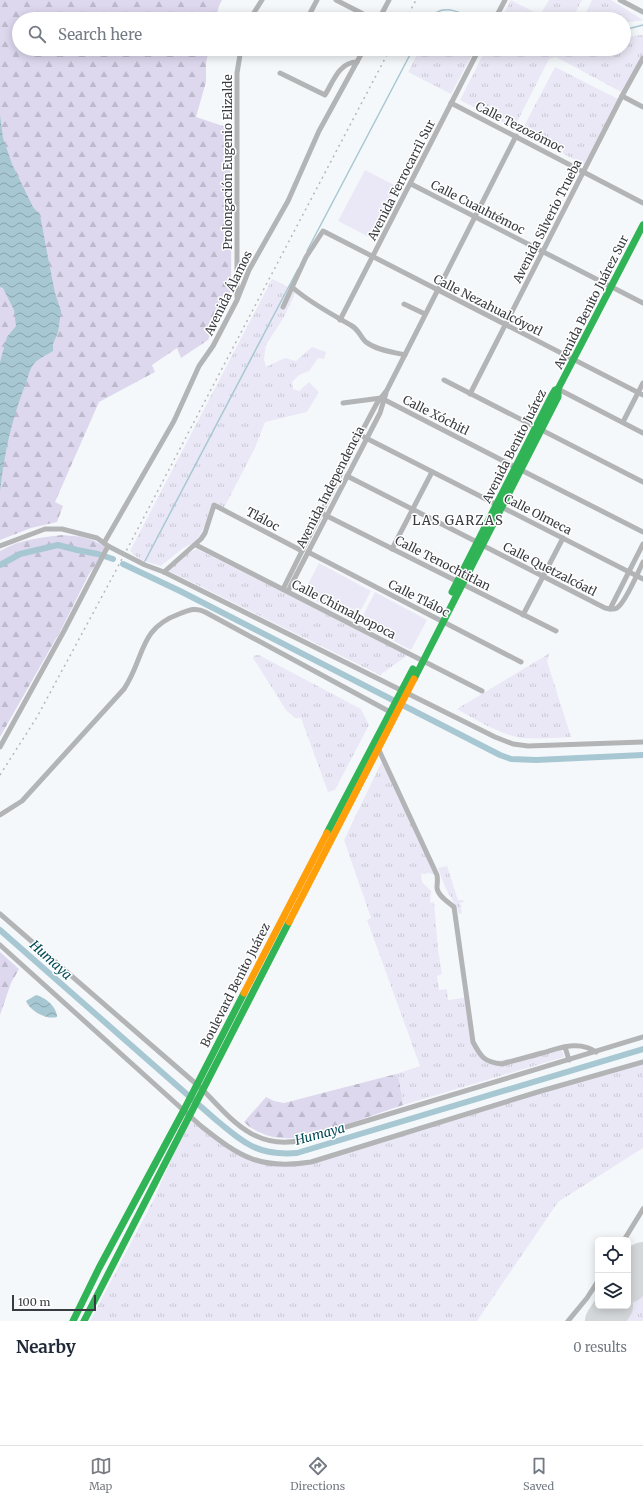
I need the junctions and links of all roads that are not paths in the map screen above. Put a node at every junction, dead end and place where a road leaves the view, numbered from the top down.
1 (262, 0) edge
2 (317, 0) edge
3 (336, 0) edge
4 (389, 0) edge
5 (505, 0) edge
6 (620, 0) edge
7 (254, 12) edge
8 (311, 12) edge
9 (359, 12) edge
10 (383, 12) edge
11 (499, 12) edge
12 (643, 12) edge
13 (240, 56) edge
14 (360, 56) edge
15 (475, 56) edge
16 (643, 58) edge
17 (357, 62) junction
18 (280, 73) dead end
19 (622, 96) junction
20 (451, 103) junction
21 (643, 107) edge
22 (516, 136) junction
23 (583, 172) junction
24 (411, 184) junction
25 (643, 203) edge
26 (475, 217) junction
27 (643, 226) edge
28 (542, 252) junction
29 (373, 257) junction
30 (611, 287) junction
31 (292, 288) junction
32 (438, 290) junction
33 (237, 300) junction
34 (643, 303) edge
35 (404, 304) dead end
36 (283, 307) dead end
37 (426, 314) junction
38 (340, 320) junction
39 (505, 325) junction
40 (405, 355) junction
41 (573, 360) junction
42 (444, 380) dead end
43 (643, 383) edge
44 (558, 389) junction
45 (470, 394) junction
46 (640, 394) edge
47 (383, 399) junction
48 (343, 403) dead end
49 (622, 422) junction
50 (538, 429) junction
51 (643, 433) edge
52 (360, 435) junction
53 (367, 439) junction
54 (518, 468) junction
55 (432, 472) junction
56 (347, 476) junction
57 (643, 482) edge
58 (499, 506) junction
59 (412, 509) junction
60 (321, 513) junction
61 (327, 516) junction
62 (643, 532) edge
63 (563, 538) junction
64 (479, 544) junction
65 (643, 544) edge
66 (106, 545) junction
67 (196, 545) junction
68 (0, 546) edge
69 (392, 549) junction
70 (302, 551) junction
71 (308, 552) junction
72 (643, 562) edge
73 (164, 572) junction
74 (629, 572) junction
75 (543, 576) junction
76 (636, 576) junction
77 (643, 579) edge
78 (459, 583) junction
79 (286, 590) junction
80 (610, 609) junction
81 (523, 615) junction
82 (440, 620) junction
83 (556, 632) dead end
84 (420, 660) junction
85 (521, 662) dead end
86 (482, 691) dead end
87 (403, 694) junction
88 (394, 711) junction
89 (643, 742) edge
90 (0, 747) edge
91 (378, 748) junction
92 (0, 815) edge
93 (0, 914) edge
94 (0, 945) edge
95 (643, 1037) edge
96 (565, 1046) junction
97 (596, 1052) junction
98 (569, 1060) junction
99 (643, 1062) edge
100 (198, 1090) junction
101 (188, 1112) junction
102 (643, 1209) edge
103 (626, 1237) edge
104 (595, 1286) edge
105 (73, 1321) edge
106 (84, 1321) edge
107 (568, 1321) edge

1 - 7 street
2 - 8 street
3 - 9 street
4 - 10 street
5 - 11 street
6 - 12 street
13 - 33 street, Prolongación Eugenio Elizalde
14 - 17 street, Avenida Álamos
15 - 20 street, Avenida Ferrocarril Sur
16 - 19 street, Avenida Silverio Trueba
17 - 18 street
17 - 33 street, Avenida Álamos
19 - 21 street
19 - 23 street, Avenida Silverio Trueba
20 - 22 street, Calle Tezozómoc
20 - 24 street, Avenida Ferrocarril Sur
22 - 23 street, Calle Tezozómoc
22 - 26 street, Avenida Independencia
23 - 25 street, Calle Tezozómoc
23 - 28 street, Avenida Silverio Trueba
24 - 26 street, Calle Cuauhtémoc
24 - 29 street, Avenida Ferrocarril Sur
26 - 28 street, Calle Cuauhtémoc
26 - 32 street, Avenida Independencia
27 - 30 street, Avenida Benito Juárez Sur
28 - 30 street, Calle Cuauhtémoc
28 - 39 street, Avenida Silverio Trueba
29 - 31 street, Calle Nezahualcóyotl
29 - 32 street, Calle Nezahualcóyotl
29 - 38 street, Avenida Ferrocarril Sur
30 - 34 street, Calle Cuauhtémoc
30 - 41 street, Avenida Benito Juárez Sur
31 - 36 street
31 - 38 street
32 - 37 street, Avenida Independencia
32 - 39 street, Calle Nezahualcóyotl
33 - 66 street, Avenida Álamos
35 - 37 street
37 - 40 street, Avenida Independencia
38 - 40 street
39 - 41 street, Calle Nezahualcóyotl
39 - 45 street, Avenida Silverio Trueba
40 - 47 street, Avenida Independencia
41 - 44 street, Avenida Benito Juárez Sur
41 - 46 street, Calle Nezahualcóyotl
42 - 45 street
43 - 46 street
44 - 49 street
44 - 50 street, Avenida Benito Juárez
45 - 50 street
46 - 49 street
47 - 48 street
47 - 52 street, Avenida Independencia
47 - 53 street, Avenida Independencia
47 - 54 street, Calle Xóchitl
49 - 51 street
50 - 54 street, Avenida Benito Juárez
50 - 57 street
52 - 53 street, Calle Olmeca
52 - 60 street, Avenida Independencia
53 - 55 street, Calle Olmeca
53 - 56 street, Avenida Independencia
54 - 58 street, Avenida Benito Juárez
54 - 62 street, Calle Xóchitl
55 - 58 street, Calle Olmeca
55 - 59 street
56 - 59 street, Calle Quetzalcóatl
56 - 61 street, Avenida Independencia
58 - 63 street, Calle Olmeca
58 - 64 street, Avenida Benito Juárez
59 - 64 street, Calle Quetzalcóatl
59 - 69 street
60 - 61 street, Calle Tenochtitlan
60 - 70 street, Avenida Independencia
61 - 69 street, Calle Tenochtitlan
61 - 71 street, Avenida Independencia
63 - 74 street, Calle Olmeca
63 - 75 street
64 - 75 street, Calle Quetzalcóatl
64 - 78 street, Avenida Benito Juárez
65 - 74 street
66 - 68 street
66 - 73 street
66 - 90 street, Avenida Álamos
67 - 70 street, Tláloc
67 - 73 street
67 - 79 street, Calle Chimalpopoca
69 - 78 street, Calle Tenochtitlan
70 - 79 street, Avenida Independencia
71 - 79 street, Avenida Independencia
71 - 82 street, Calle Tláloc
72 - 76 street
73 - 87 street
74 - 76 street, Calle Olmeca
74 - 80 street
75 - 80 street, Calle Quetzalcóatl
75 - 81 street
76 - 77 street, Calle Olmeca
76 - 80 street
78 - 81 street, Calle Tenochtitlan
78 - 82 street, Avenida Benito Juárez
79 - 84 street, Calle Chimalpopoca
81 - 83 street, Calle Tenochtitlan
82 - 84 street, Avenida Benito Juárez
82 - 85 street, Calle Tláloc
84 - 86 street, Calle Chimalpopoca
84 - 87 street, Boulevard Benito Juárez
87 - 88 street, Boulevard Benito Juárez
87 - 89 street
88 - 91 street, Boulevard Benito Juárez
88 - 92 street
88 - 100 street, Boulevard Benito Juárez
91 - 96 street
91 - 100 street, Boulevard Benito Juárez
93 - 100 street
94 - 101 street
95 - 97 street
96 - 97 street
96 - 98 street
97 - 98 street
98 - 100 street
99 - 101 street
100 - 101 street, Boulevard Benito Juárez
101 - 105 street, Boulevard Benito Juárez
101 - 106 street, Boulevard Benito Juárez
102 - 103 street
104 - 107 street

